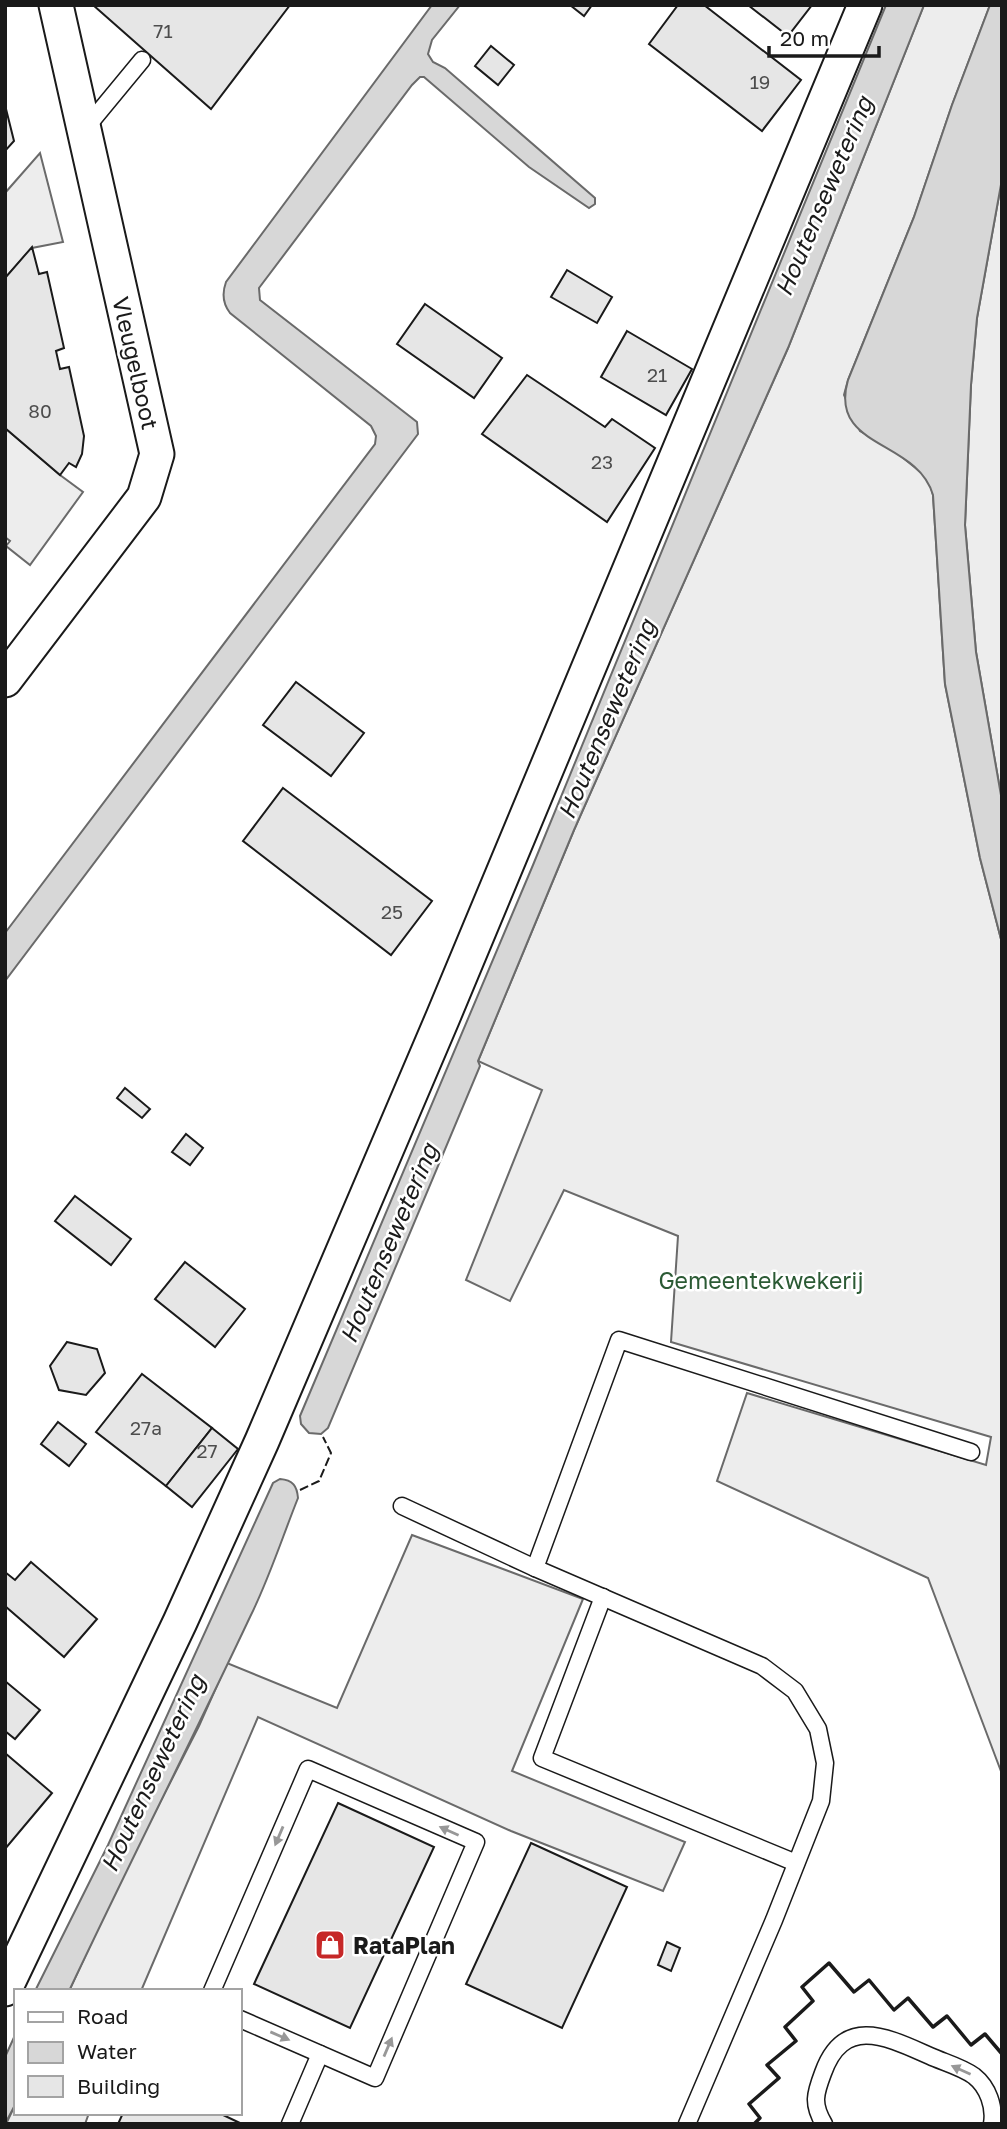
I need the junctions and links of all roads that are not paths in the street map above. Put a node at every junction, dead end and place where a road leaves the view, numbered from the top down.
1 (55, 5) edge
2 (865, 5) edge
3 (142, 60) dead end
4 (84, 131) junction
5 (5, 680) edge
6 (971, 1452) dead end
7 (402, 1506) dead end
8 (535, 1568) junction
9 (603, 1597) junction
10 (796, 1863) junction
11 (5, 1989) edge
12 (213, 1989) edge
13 (242, 2020) edge
14 (320, 2054) junction
15 (290, 2124) edge
16 (687, 2124) edge
17 (824, 2124) edge
18 (992, 2124) edge

1 - 4 street, Vleugelboot
2 - 11 street
3 - 4 lane
4 - 5 street, Vleugelboot
6 - 8 lane
7 - 8 lane
8 - 9 lane
9 - 10 lane
9 - 10 lane
10 - 16 lane
14 -> 12 lane
13 -> 14 lane
14 - 15 lane
18 -> 17 lane

